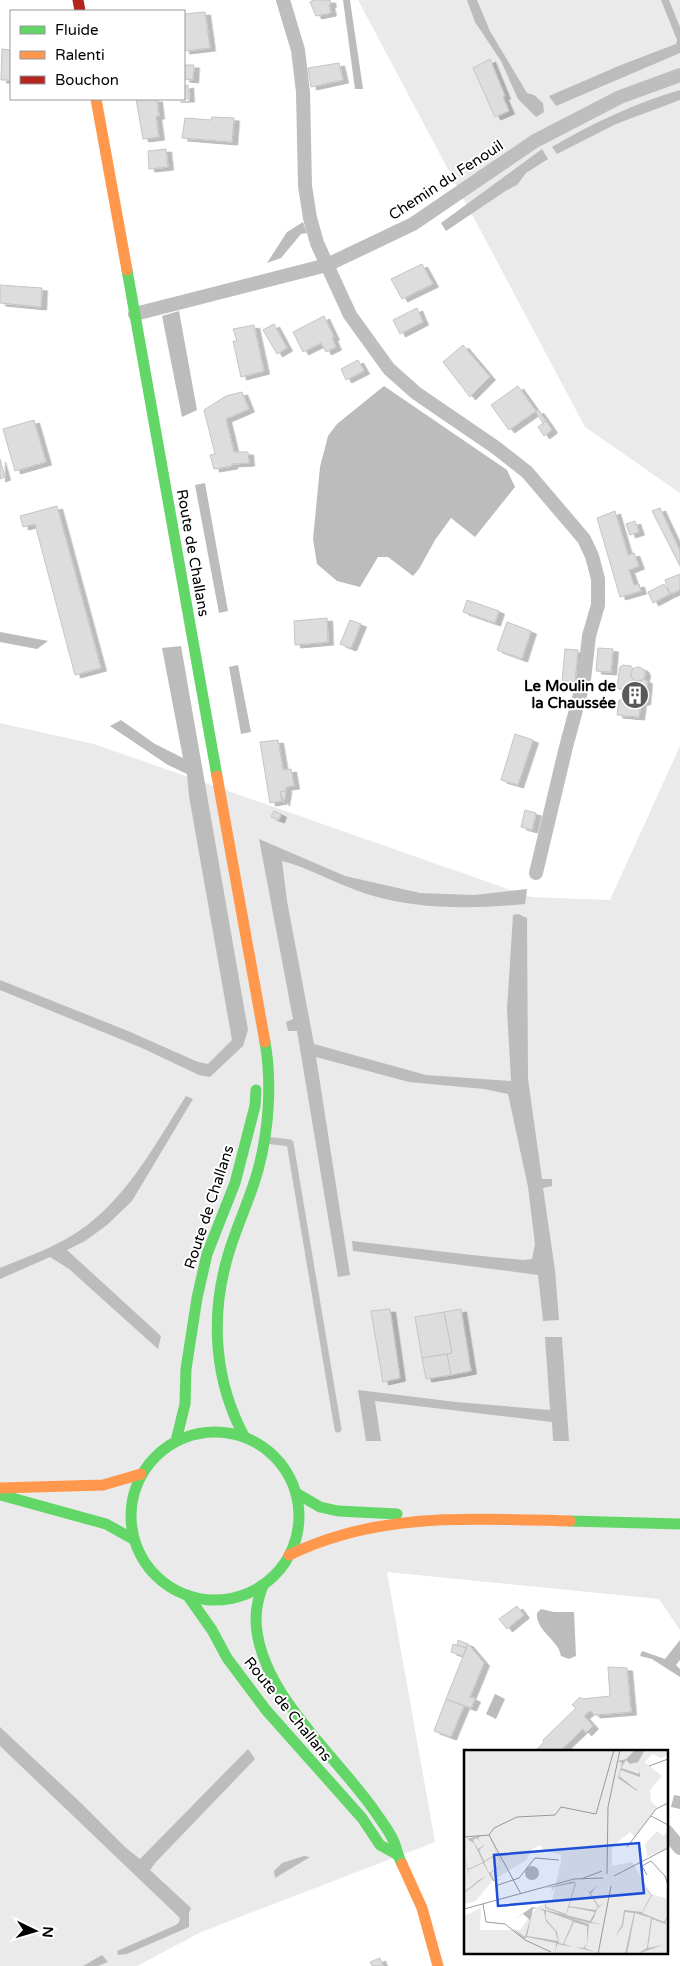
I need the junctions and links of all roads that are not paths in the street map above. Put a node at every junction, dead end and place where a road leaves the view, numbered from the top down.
1 (283, 0) edge
2 (680, 76) edge
3 (96, 100) edge
4 (327, 265) junction
5 (135, 314) junction
6 (536, 873) dead end
7 (261, 1013) junction
8 (264, 1140) junction
9 (338, 1429) dead end
10 (244, 1436) junction
11 (176, 1440) junction
12 (141, 1474) junction
13 (0, 1488) edge
14 (296, 1493) junction
15 (0, 1495) edge
16 (446, 1520) junction
17 (680, 1524) edge
18 (134, 1539) junction
19 (289, 1555) junction
20 (263, 1585) junction
21 (188, 1596) junction
22 (668, 1833) edge
23 (680, 1848) edge
24 (398, 1856) junction
25 (438, 1966) edge

1 - 4 street
2 - 4 street, Chemin du Fenouil
3 - 5 main road, Route de Challans
4 - 5 street, Chemin du Fenouil
4 - 6 street
5 - 7 main road, Route de Challans
7 - 8 main road, Route de Challans
7 - 11 main road, Route de Challans
8 - 9 lane
8 - 10 main road, Route de Challans
10 - 11 main road
10 - 14 main road
11 - 12 main road
12 - 13 main road
12 - 18 main road
14 - 16 main road
14 - 19 main road
15 - 18 main road
16 - 17 main road
16 - 19 main road
18 - 21 main road
19 - 20 main road
20 - 21 main road
20 - 24 main road, Route de Challans
21 - 24 main road, Route de Challans
22 - 23 street
24 - 25 main road, Route de Challans

